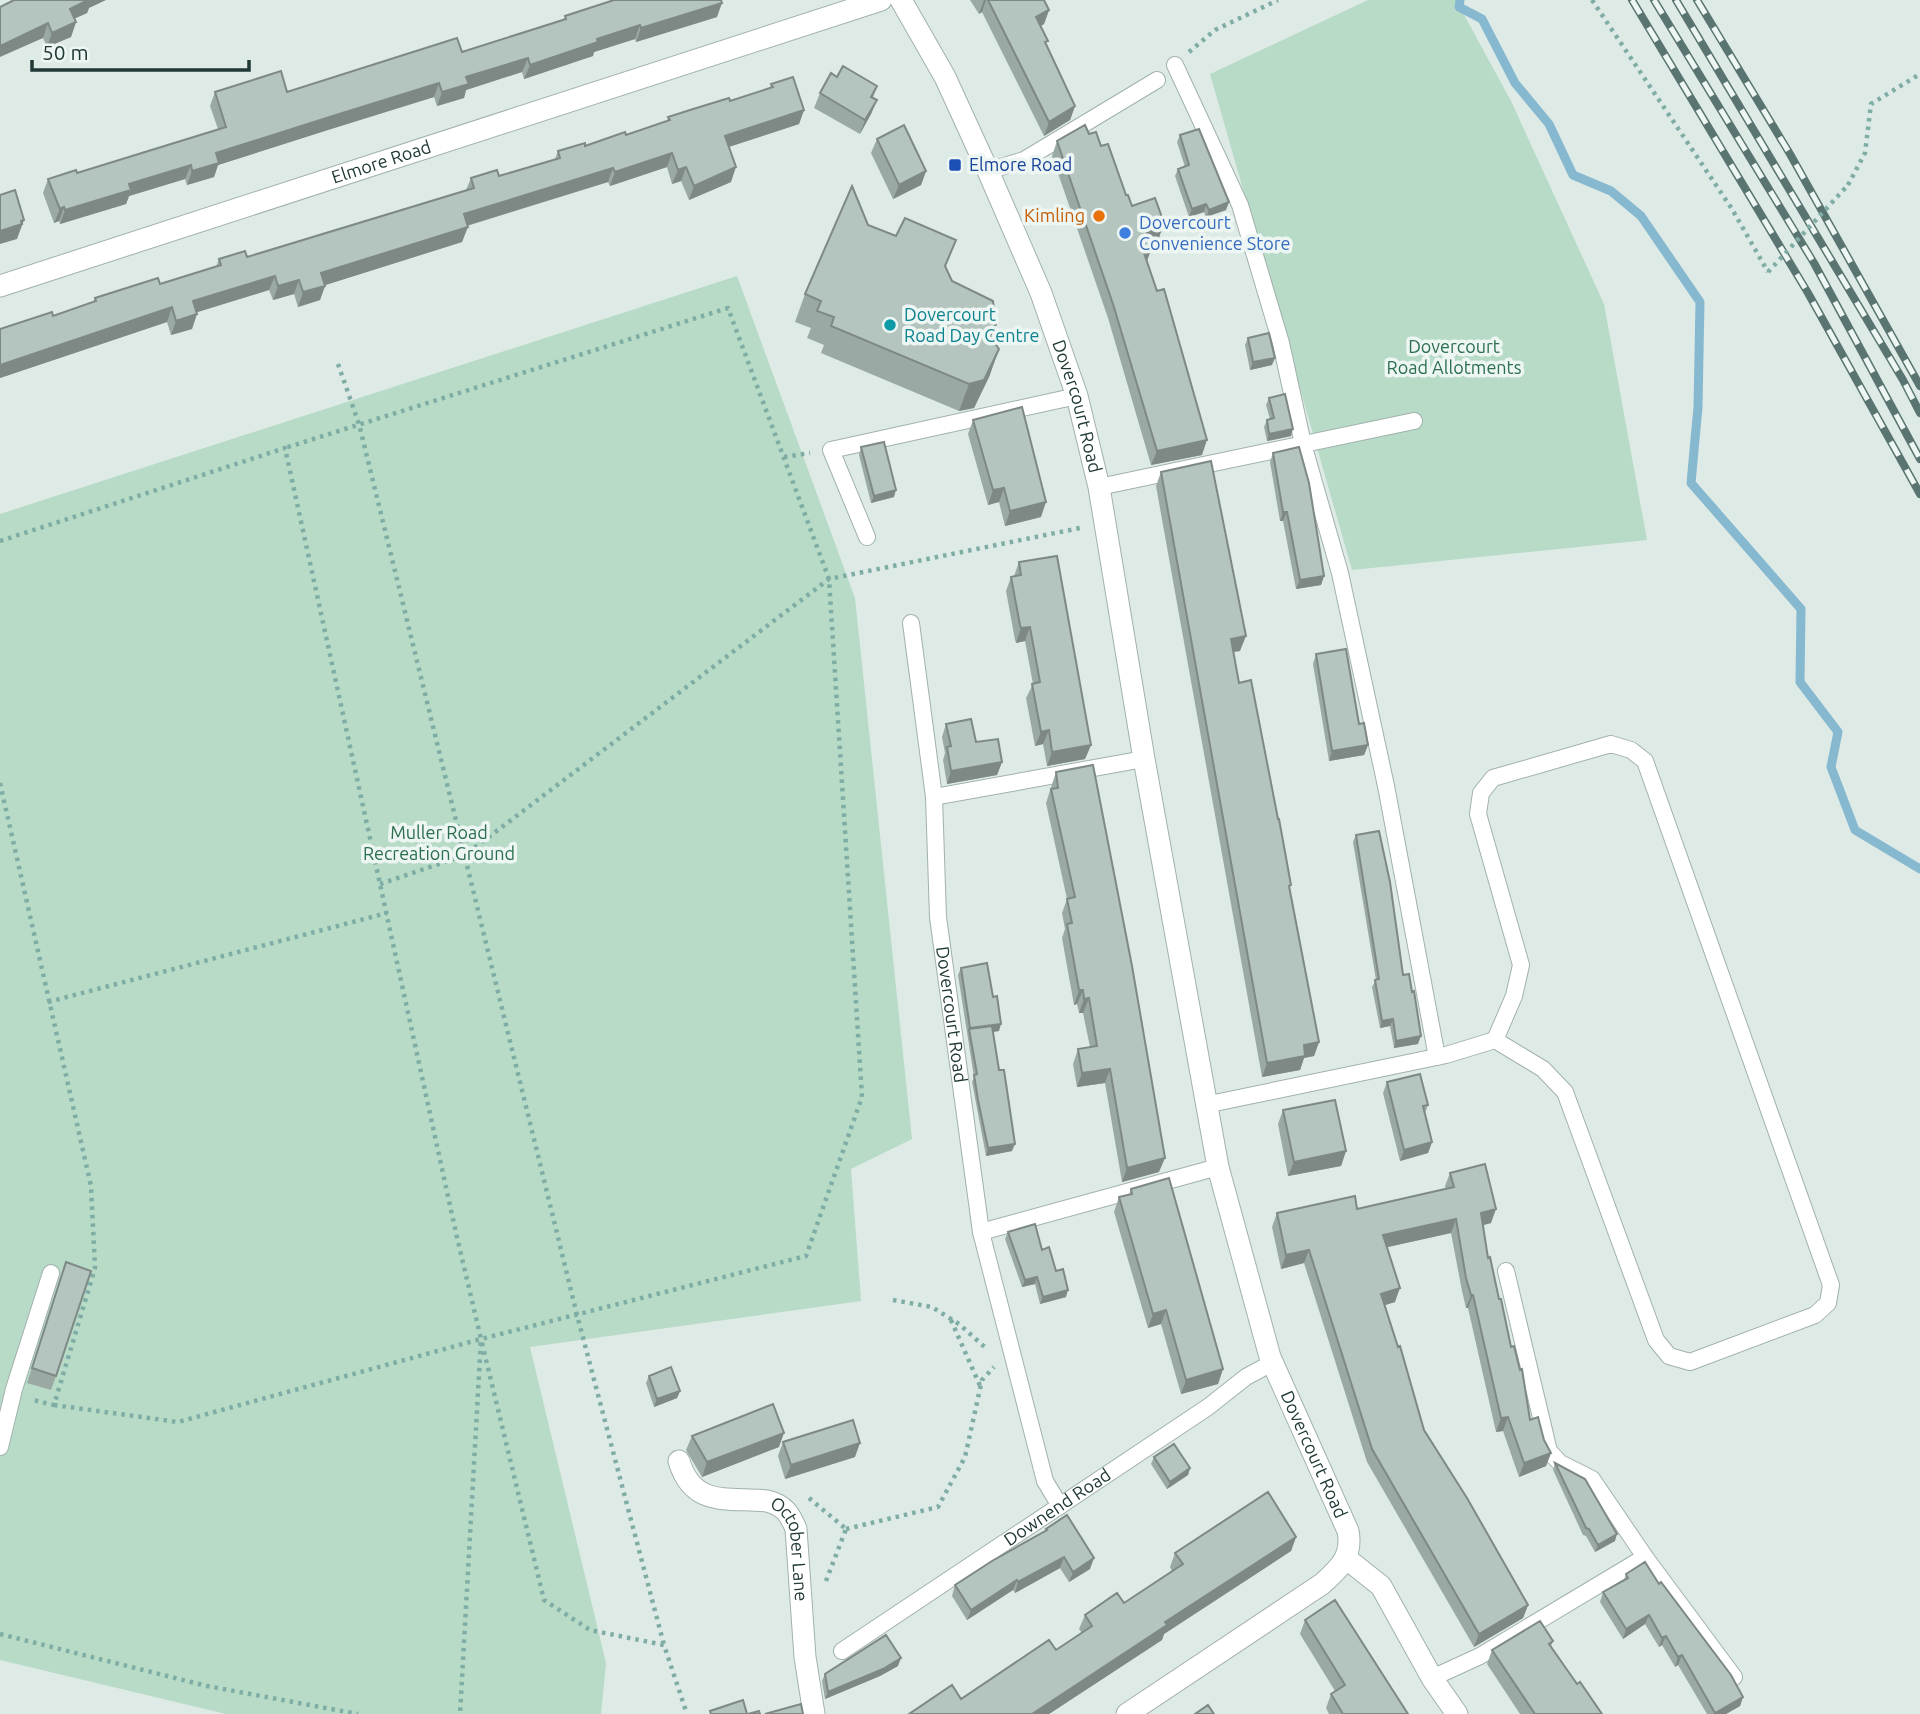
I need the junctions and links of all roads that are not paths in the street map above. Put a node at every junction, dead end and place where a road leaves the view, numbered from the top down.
1 (881, 0) edge
2 (901, 0) edge
3 (1175, 65) road end
4 (1157, 80) dead end
5 (988, 172) junction
6 (0, 286) edge
7 (1077, 396) junction
8 (1414, 421) dead end
9 (1303, 444) junction
10 (1099, 487) junction
11 (867, 537) dead end
12 (911, 623) dead end
13 (1144, 759) junction
14 (934, 797) junction
15 (1494, 1041) junction
16 (1437, 1057) junction
17 (1205, 1105) junction
18 (1218, 1167) junction
19 (981, 1232) junction
20 (1506, 1271) dead end
21 (51, 1273) dead end
22 (1272, 1363) junction
23 (0, 1447) edge
24 (679, 1461) dead end
25 (1060, 1506) junction
26 (1645, 1557) junction
27 (1347, 1559) junction
28 (842, 1651) dead end
29 (1734, 1677) edge
30 (1432, 1678) junction
31 (814, 1714) edge
32 (1127, 1714) edge
33 (1457, 1714) edge

1 - 6 street, Elmore Road
2 - 5 street, Dovercourt Road
3 - 9 lane
4 - 5 lane
5 - 7 street, Dovercourt Road
7 - 10 street, Dovercourt Road
7 - 11 lane
8 - 9 lane
9 - 10 lane
9 - 16 lane
10 - 13 street, Dovercourt Road
12 - 14 lane, Dovercourt Road
13 - 14 lane
13 - 17 street, Dovercourt Road
14 - 19 lane, Dovercourt Road
15 - 15 lane
15 - 16 lane
16 - 17 lane
17 - 18 street, Dovercourt Road
18 - 19 lane
18 - 22 street, Dovercourt Road
19 - 25 lane, Dovercourt Road
20 - 26 lane
21 - 23 lane
22 - 25 lane, Downend Road
22 - 27 street, Dovercourt Road
24 - 31 street, October Lane
25 - 28 lane, Downend Road
26 - 29 lane
26 - 30 lane
27 - 30 street
27 - 32 street
30 - 33 street

